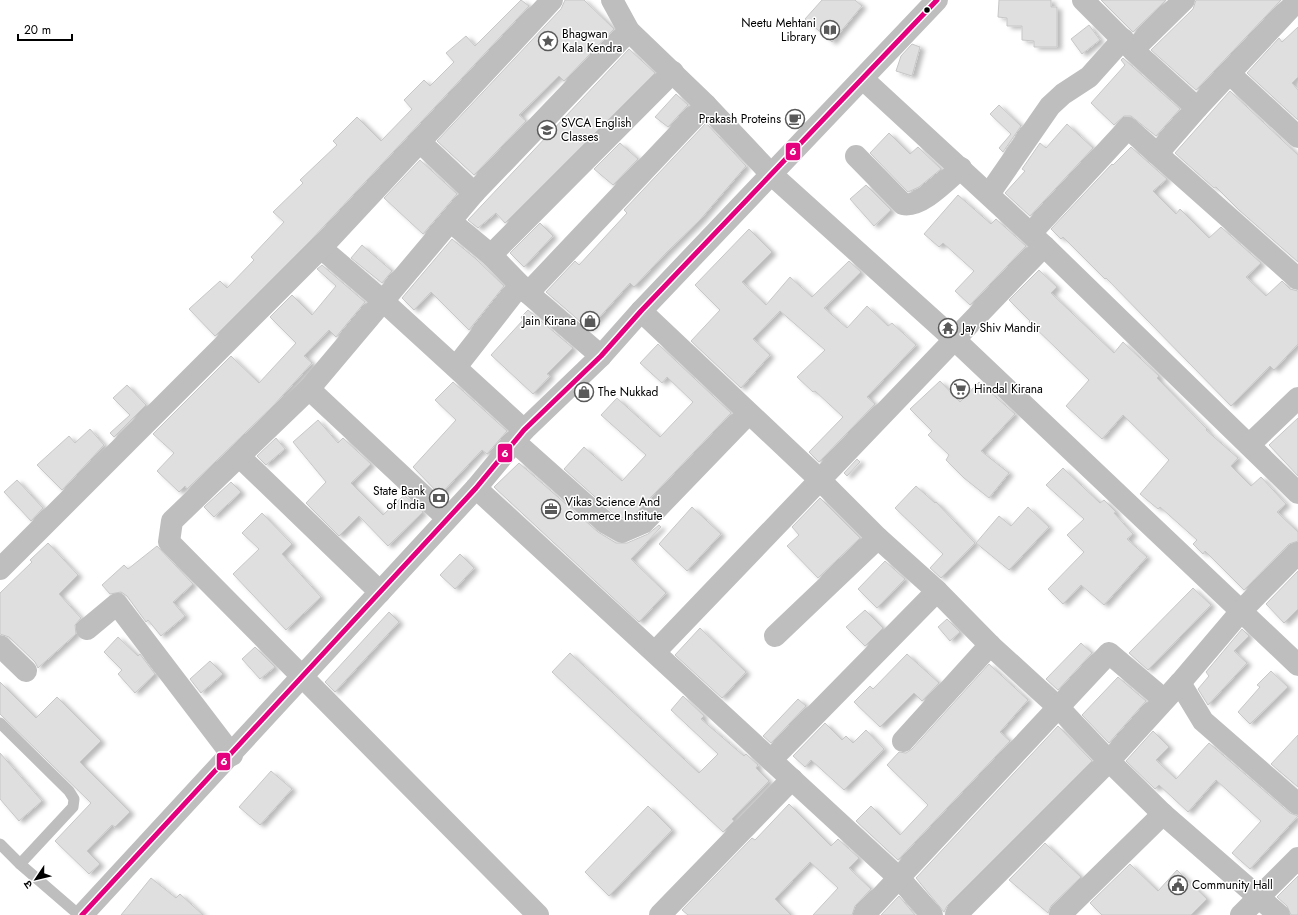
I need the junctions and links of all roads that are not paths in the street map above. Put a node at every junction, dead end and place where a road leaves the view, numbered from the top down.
1 (552, 0) edge
2 (612, 0) edge
3 (1184, 0) edge
4 (1298, 0) edge
5 (934, 1) edge
6 (1089, 2) edge
7 (629, 31) junction
8 (1128, 44) junction
9 (672, 72) junction
10 (1229, 73) junction
11 (863, 79) junction
12 (706, 105) junction
13 (1196, 108) junction
14 (1298, 137) edge
15 (419, 141) junction
16 (1158, 154) junction
17 (856, 156) dead end
18 (961, 168) junction
19 (771, 174) junction
20 (474, 193) junction
21 (989, 194) junction
22 (450, 221) junction
23 (1037, 240) junction
24 (321, 248) junction
25 (491, 255) junction
26 (1298, 279) edge
27 (524, 289) junction
28 (383, 301) junction
29 (641, 311) junction
30 (954, 339) junction
31 (601, 356) junction
32 (456, 367) junction
33 (309, 389) junction
34 (1298, 398) edge
35 (748, 414) junction
36 (520, 436) junction
37 (1250, 444) junction
38 (240, 457) junction
39 (819, 479) junction
40 (476, 488) junction
41 (1298, 493) edge
42 (447, 518) junction
43 (878, 538) junction
44 (1298, 553) edge
45 (0, 569) edge
46 (937, 591) junction
47 (380, 592) junction
48 (1242, 610) junction
49 (87, 628) dead end
50 (775, 636) dead end
51 (990, 645) junction
52 (0, 646) edge
53 (655, 652) junction
54 (1298, 665) edge
55 (26, 671) dead end
56 (301, 677) junction
57 (1180, 683) junction
58 (1155, 692) dead end
59 (1059, 708) junction
60 (0, 723) edge
61 (903, 741) dead end
62 (232, 755) junction
63 (772, 760) junction
64 (1109, 761) junction
65 (792, 779) junction
66 (1298, 804) edge
67 (1163, 814) junction
68 (0, 844) edge
69 (1298, 858) edge
70 (20, 864) junction
71 (899, 878) junction
72 (1258, 897) junction
73 (668, 913) edge
74 (78, 915) edge
75 (82, 915) edge
76 (538, 915) edge
77 (864, 915) edge
78 (932, 915) edge
79 (956, 915) edge
80 (1060, 915) edge
81 (1241, 915) edge
82 (1279, 915) edge

1 - 15 street
2 - 7 street
3 - 8 street
4 - 10 street
5 - 11 street
6 - 8 street
7 - 9 street
7 - 20 street
8 - 13 street
8 - 21 street
9 - 12 street
9 - 25 street
10 - 13 street
10 - 14 street
11 - 18 street
11 - 19 street
12 - 19 street
12 - 27 street
13 - 16 street
15 - 20 street
15 - 24 street
16 - 23 street
16 - 26 street
17 - 18 street
18 - 21 street
19 - 29 street
19 - 30 street
20 - 22 street
21 - 23 street
22 - 25 street
22 - 28 street
23 - 30 street
23 - 37 street
24 - 28 street
24 - 45 street
25 - 27 street
27 - 31 street
27 - 32 street
28 - 32 street
28 - 33 street
29 - 31 street
29 - 35 street
30 - 39 street
30 - 48 street
31 - 36 street
32 - 36 street
33 - 38 street
33 - 42 street
34 - 37 street
35 - 36 street
35 - 39 street
36 - 40 street
37 - 41 street
38 - 47 street
38 - 56 street
39 - 43 street
39 - 53 street
40 - 42 street
40 - 53 street
42 - 47 street
43 - 46 street
43 - 50 street
44 - 48 street
46 - 51 street
46 - 63 street
47 - 56 street
48 - 54 street
48 - 57 street
49 - 62 street
51 - 59 street
51 - 61 street
52 - 55 street
53 - 63 street
56 - 62 street
56 - 76 street
57 - 64 street
57 - 66 street
58 - 59 street
59 - 64 street
59 - 71 street
60 - 70 lane
62 - 75 street
63 - 65 street
64 - 67 street
64 - 79 street
65 - 71 street
65 - 73 street
67 - 72 street
67 - 80 street
68 - 70 lane
69 - 72 street
70 - 74 lane
71 - 77 street
71 - 78 street
72 - 81 street
72 - 82 street

